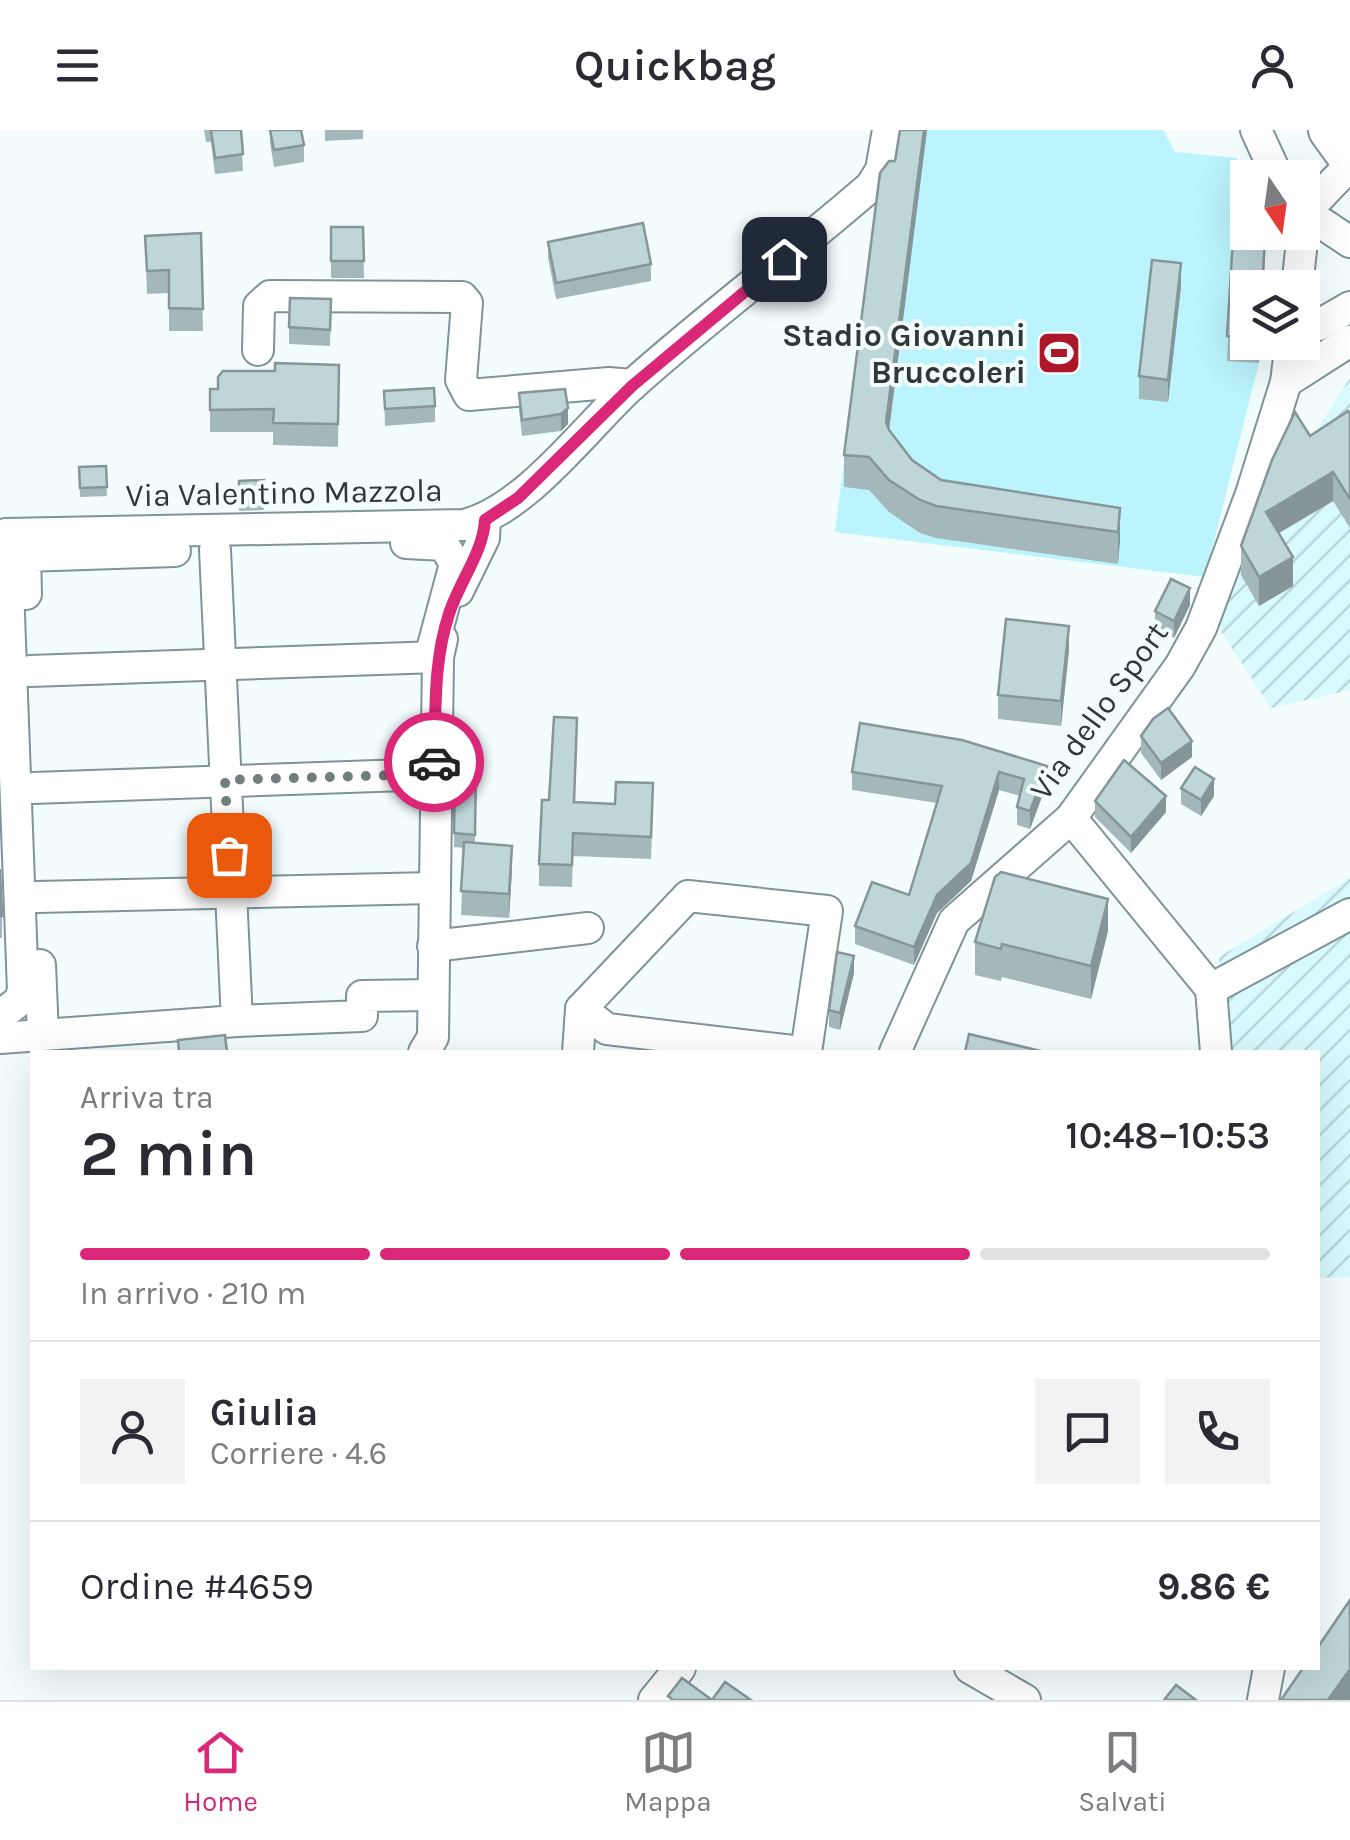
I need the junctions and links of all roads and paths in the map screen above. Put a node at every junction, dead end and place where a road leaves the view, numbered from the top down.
1 (888, 130) edge
2 (1256, 130) edge
3 (1330, 130) edge
4 (1270, 160) edge
5 (1350, 162) edge
6 (1320, 194) edge
7 (1320, 222) edge
8 (1350, 242) edge
9 (1350, 307) edge
10 (1320, 324) edge
11 (1350, 342) edge
12 (258, 350) dead end
13 (1289, 360) edge
14 (1286, 382) junction
15 (632, 386) junction
16 (485, 520) junction
17 (214, 550) junction
18 (434, 657) junction
19 (220, 664) junction
20 (30, 671) junction
21 (434, 774) junction
22 (225, 780) junction
23 (33, 788) junction
24 (1071, 818) junction
25 (9, 837) edge
26 (433, 888) junction
27 (231, 892) junction
28 (37, 897) junction
29 (1350, 914) edge
30 (588, 928) dead end
31 (433, 946) junction
32 (1211, 989) junction
33 (433, 995) junction
34 (581, 1009) junction
35 (0, 1016) edge
36 (237, 1021) junction
37 (43, 1034) junction
38 (0, 1038) edge
39 (425, 1050) edge
40 (578, 1050) edge
41 (787, 1050) edge
42 (804, 1050) edge
43 (896, 1050) edge
44 (1216, 1050) edge
45 (678, 1670) edge
46 (973, 1670) edge
47 (1269, 1670) edge
48 (1011, 1696) edge
49 (654, 1700) edge
50 (1263, 1700) edge

1 - 15 street, Via Valentino Mazzola
2 - 4 street
3 - 5 main road
5 - 6 street
7 - 8 street
9 - 10 street
11 - 14 street
12 - 15 street
13 - 14 street, Via dello Sport
14 - 24 street, Via dello Sport
15 - 16 street, Via Valentino Mazzola
16 - 18 street
16 - 25 street, Via Valentino Mazzola
17 - 18 street
17 - 19 street
17 - 20 street
18 - 19 street
18 - 21 street
19 - 20 street
19 - 22 street
20 - 23 street
21 - 22 street
21 - 26 street
22 - 23 street
22 - 27 street
23 - 28 street
24 - 32 street
24 - 43 street, Via dello Sport
25 - 35 street, Via Valentino Mazzola
26 - 27 street
26 - 31 street
27 - 28 street
27 - 36 street
28 - 37 street
29 - 32 street
30 - 31 street
31 - 33 street
32 - 44 street
33 - 36 street
33 - 39 street
34 - 40 street
34 - 41 street
34 - 42 street
36 - 37 street
37 - 38 street
45 - 49 street
46 - 48 street
47 - 50 street

